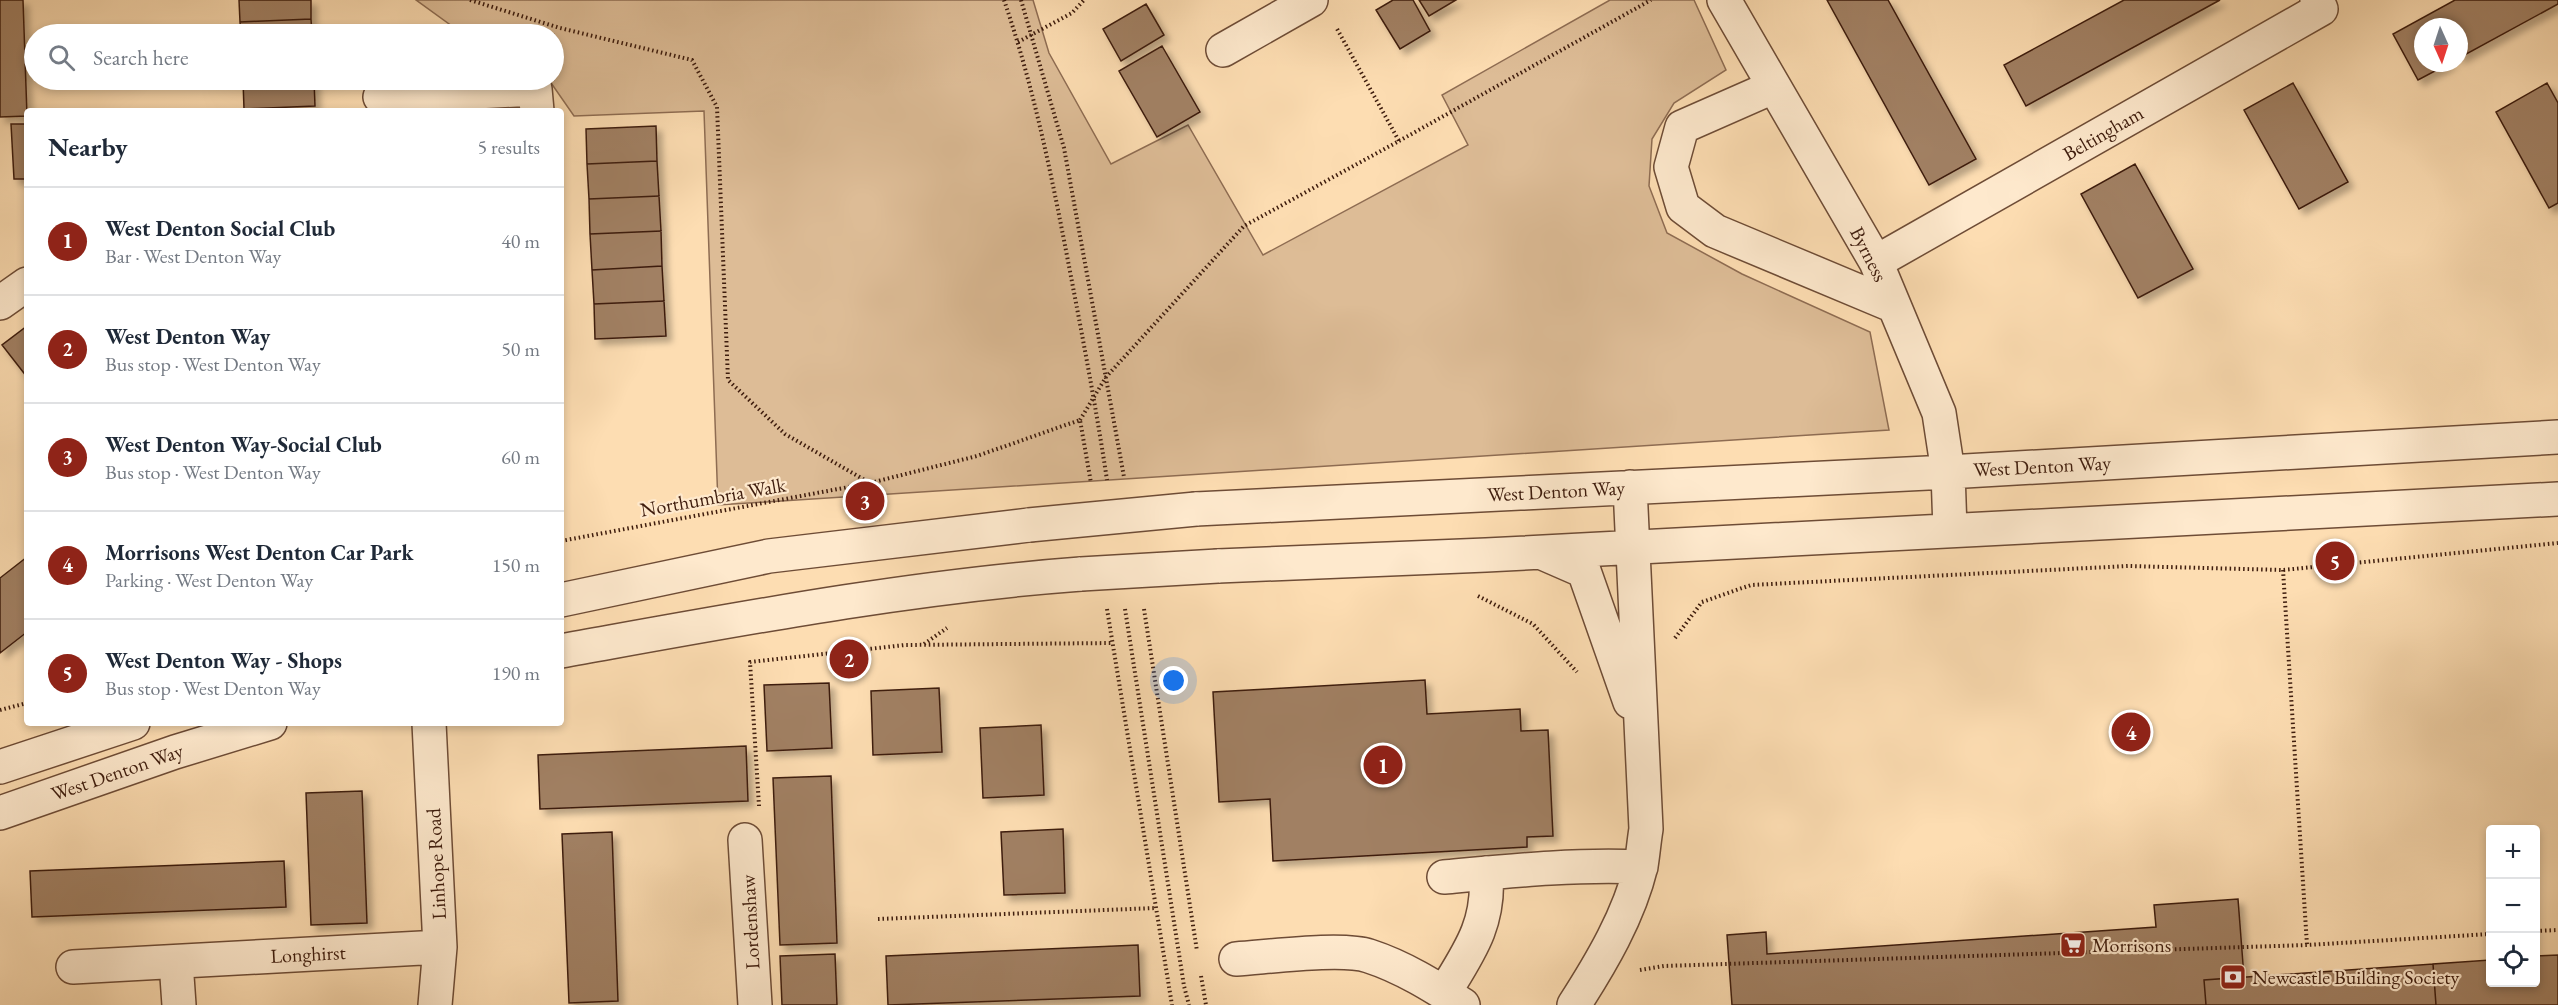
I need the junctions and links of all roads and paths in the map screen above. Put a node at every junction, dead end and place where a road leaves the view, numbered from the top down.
1 (471, 0) edge
2 (1004, 0) edge
3 (1021, 0) edge
4 (1084, 0) edge
5 (1651, 0) edge
6 (1724, 0) edge
7 (2317, 0) edge
8 (1321, 10) edge
9 (547, 24) edge
10 (564, 29) edge
11 (1032, 36) junction
12 (1018, 42) junction
13 (1223, 50) dead end
14 (1773, 87) junction
15 (516, 90) edge
16 (535, 90) edge
17 (380, 97) dead end
18 (537, 108) edge
19 (1399, 141) junction
20 (1876, 262) junction
21 (24, 286) edge
22 (0, 303) edge
23 (1894, 306) junction
24 (1106, 378) junction
25 (1095, 399) junction
26 (1080, 420) junction
27 (2558, 437) edge
28 (1948, 472) junction
29 (1125, 478) dead end
30 (870, 483) junction
31 (1107, 484) dead end
32 (1630, 487) junction
33 (1092, 494) dead end
34 (2558, 499) edge
35 (1950, 530) junction
36 (564, 540) edge
37 (2558, 543) edge
38 (1633, 548) junction
39 (1540, 552) junction
40 (2283, 570) junction
41 (1467, 596) dead end
42 (564, 599) edge
43 (1143, 600) dead end
44 (1106, 603) dead end
45 (1124, 603) dead end
46 (1113, 644) junction
47 (564, 650) edge
48 (1630, 674) junction
49 (24, 704) edge
50 (0, 710) edge
51 (124, 726) edge
52 (260, 726) edge
53 (429, 726) edge
54 (0, 766) edge
55 (0, 813) edge
56 (745, 840) joint
57 (1641, 867) junction
58 (1486, 873) junction
59 (1444, 877) dead end
60 (1156, 908) junction
61 (878, 919) dead end
62 (2558, 930) edge
63 (2540, 931) edge
64 (2486, 934) edge
65 (2307, 945) junction
66 (440, 947) junction
67 (1199, 959) dead end
68 (1236, 959) dead end
69 (176, 962) junction
70 (73, 967) dead end
71 (1200, 970) dead end
72 (1591, 978) junction
73 (1454, 999) edge
74 (178, 1005) edge
75 (435, 1005) edge
76 (755, 1005) edge
77 (1172, 1005) edge
78 (1189, 1005) edge
79 (1206, 1005) edge
80 (1574, 1005) edge

1 - 9 path
2 - 12 path
3 - 11 path
4 - 11 path
5 - 19 path
6 - 14 street, Byrness
7 - 20 street, Beltingham
8 - 13 street
8 - 19 path
10 - 30 path
11 - 12 path
11 - 24 path
12 - 25 path
14 - 20 street, Byrness
14 - 23 street
15 - 17 street
16 - 18 street
19 - 24 path
20 - 23 street, Byrness
21 - 22 street
23 - 28 street, Byrness
24 - 25 path
24 - 29 path
25 - 26 path
25 - 31 path
26 - 30 path, Northumbria Walk
26 - 33 path
27 - 28 street, West Denton Way
28 - 32 street, West Denton Way
28 - 35 street, Byrness
30 - 36 path, Northumbria Walk
32 - 38 street
32 - 42 street, West Denton Way, bridge
34 - 35 street
35 - 38 street
37 - 40 path
38 - 39 street
38 - 48 street
39 - 47 street, bridge
39 - 48 street
40 - 48 path
40 - 65 path
41 - 48 path
43 - 67 path
44 - 46 path
45 - 78 path
46 - 56 path
46 - 60 path
48 - 57 street
49 - 50 path
51 - 54 street, West Denton Way
52 - 55 street, West Denton Way
53 - 66 street, Linhope Road
56 - 76 street, Lordenshaw
57 - 58 street
57 - 72 street
58 - 59 street
58 - 73 street
60 - 61 path
60 - 77 path
62 - 63 path
64 - 65 path
65 - 72 path
66 - 69 street, Longhirst
66 - 75 street, Linhope Road
68 - 73 street
69 - 70 street, Longhirst
69 - 74 street
71 - 79 path
72 - 80 street

